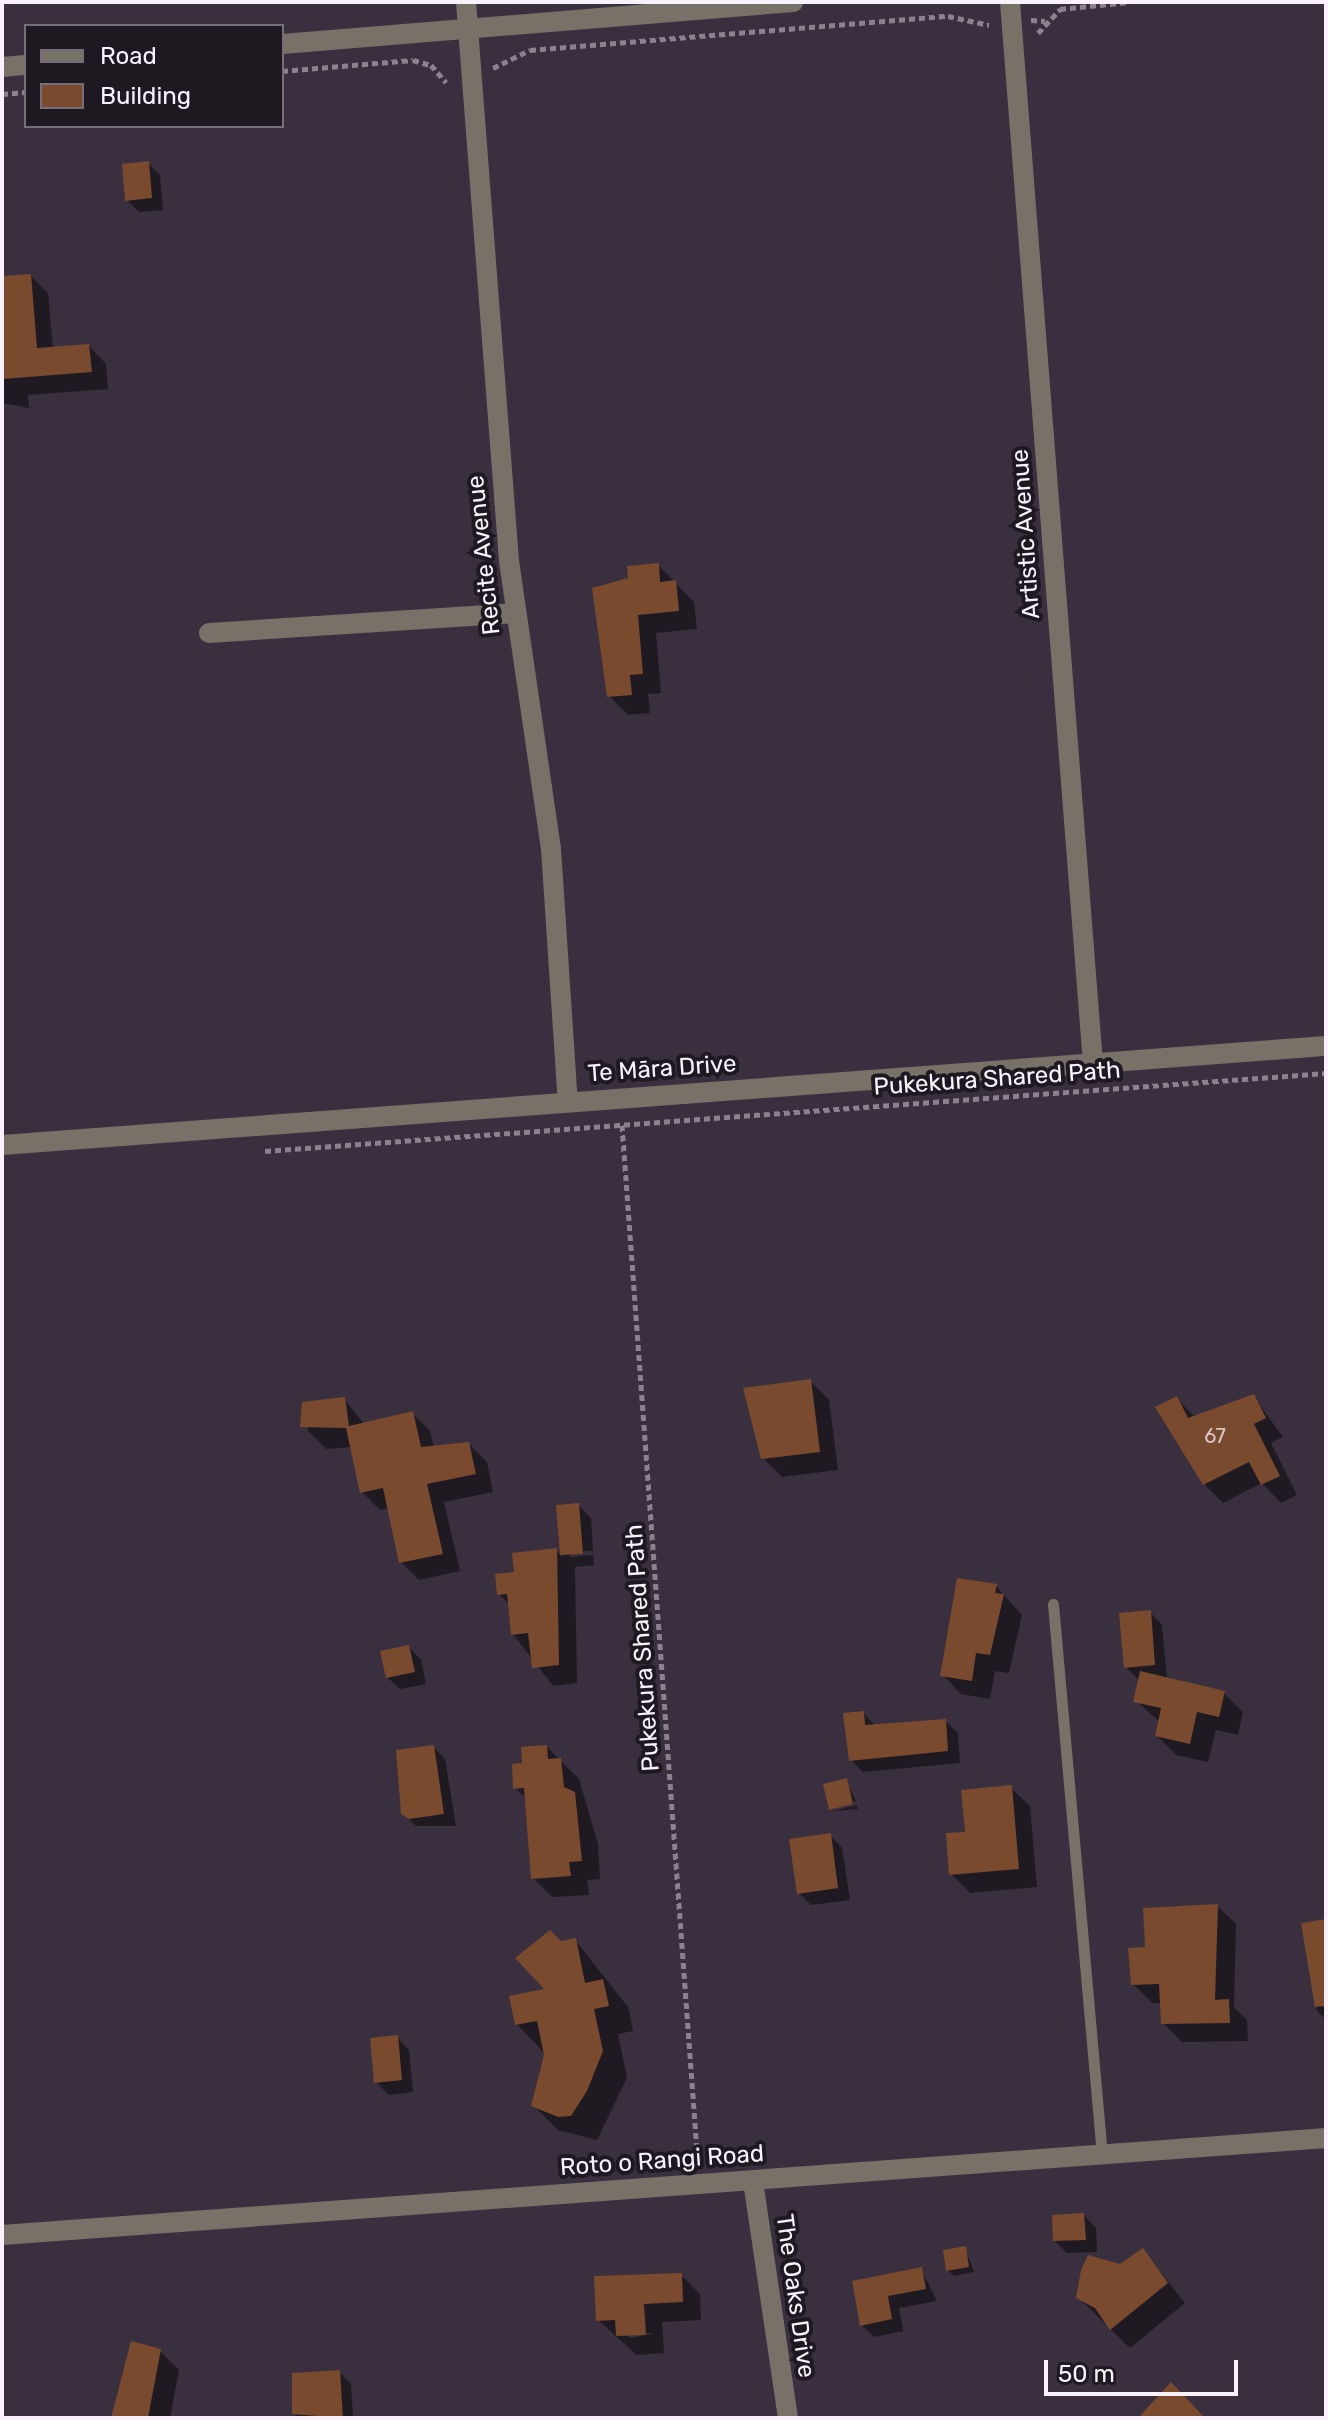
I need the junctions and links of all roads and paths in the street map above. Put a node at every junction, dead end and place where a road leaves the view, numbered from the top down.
1 (466, 2) edge
2 (793, 2) edge
3 (1010, 2) edge
4 (1129, 2) edge
5 (1031, 20) dead end
6 (1045, 21) junction
7 (994, 23) dead end
8 (468, 28) junction
9 (1038, 33) dead end
10 (284, 44) edge
11 (24, 65) edge
12 (2, 67) edge
13 (487, 69) dead end
14 (284, 71) edge
15 (446, 82) dead end
16 (24, 92) edge
17 (2, 94) edge
18 (515, 613) junction
19 (209, 633) dead end
20 (1326, 1046) edge
21 (1093, 1063) junction
22 (1326, 1073) edge
23 (568, 1102) junction
24 (622, 1125) junction
25 (2, 1145) edge
26 (265, 1151) dead end
27 (1053, 1604) dead end
28 (1326, 2138) edge
29 (1102, 2155) junction
30 (699, 2169) dead end
31 (753, 2181) junction
32 (2, 2235) edge
33 (788, 2418) edge

1 - 8 street, Recite Avenue
2 - 8 street
3 - 21 street, Artistic Avenue
4 - 6 path
5 - 6 path
6 - 9 path
7 - 13 path
8 - 10 street
8 - 18 street, Recite Avenue
11 - 12 street
14 - 15 path
16 - 17 path
18 - 19 street
18 - 23 street, Recite Avenue
20 - 21 street, Te Māra Drive
21 - 23 street, Te Māra Drive
22 - 24 path, Pukekura Shared Path
23 - 25 street, Te Māra Drive
24 - 26 path, Pukekura Shared Path
24 - 30 path, Pukekura Shared Path
27 - 29 lane
28 - 29 street, Roto o Rangi Road
29 - 31 street, Roto o Rangi Road
31 - 32 street, Roto o Rangi Road
31 - 33 street, The Oaks Drive

